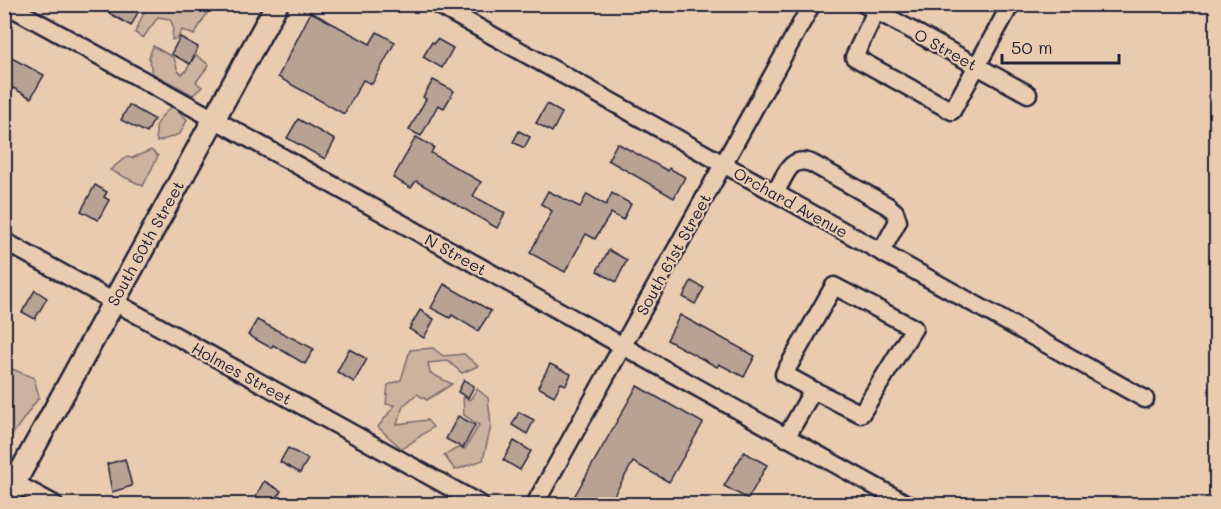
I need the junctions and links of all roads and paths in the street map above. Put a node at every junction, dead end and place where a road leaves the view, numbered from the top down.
1 (5, 4) edge
2 (277, 4) edge
3 (436, 4) edge
4 (812, 4) edge
5 (1011, 4) edge
6 (870, 8) edge
7 (976, 65) junction
8 (1028, 94) dead end
9 (214, 119) junction
10 (723, 164) junction
11 (775, 193) junction
12 (4, 241) edge
13 (881, 252) junction
14 (113, 300) junction
15 (622, 346) junction
16 (813, 390) junction
17 (1145, 399) dead end
18 (786, 438) junction
19 (8, 483) edge
20 (8, 504) edge
21 (54, 504) edge
22 (480, 504) edge
23 (535, 504) edge
24 (907, 504) edge

1 - 9 street, N Street
2 - 9 main road, South 60th Street
3 - 10 street, Orchard Avenue
4 - 10 street, South 61st Street
5 - 7 street
6 - 7 street, O Street
6 - 7 street
7 - 8 street, O Street
9 - 14 main road, South 60th Street
9 - 15 street, N Street
10 - 11 street, Orchard Avenue
10 - 15 street, South 61st Street
11 - 13 street, Orchard Avenue
11 - 13 street
12 - 14 street, Holmes Street
13 - 17 street, Orchard Avenue
14 - 19 main road, South 60th Street
14 - 22 street, Holmes Street
15 - 18 street, N Street
15 - 23 street, South 61st Street
16 - 16 street
16 - 18 street
18 - 24 street, N Street
19 - 20 main road, South 60th Street
19 - 21 street

